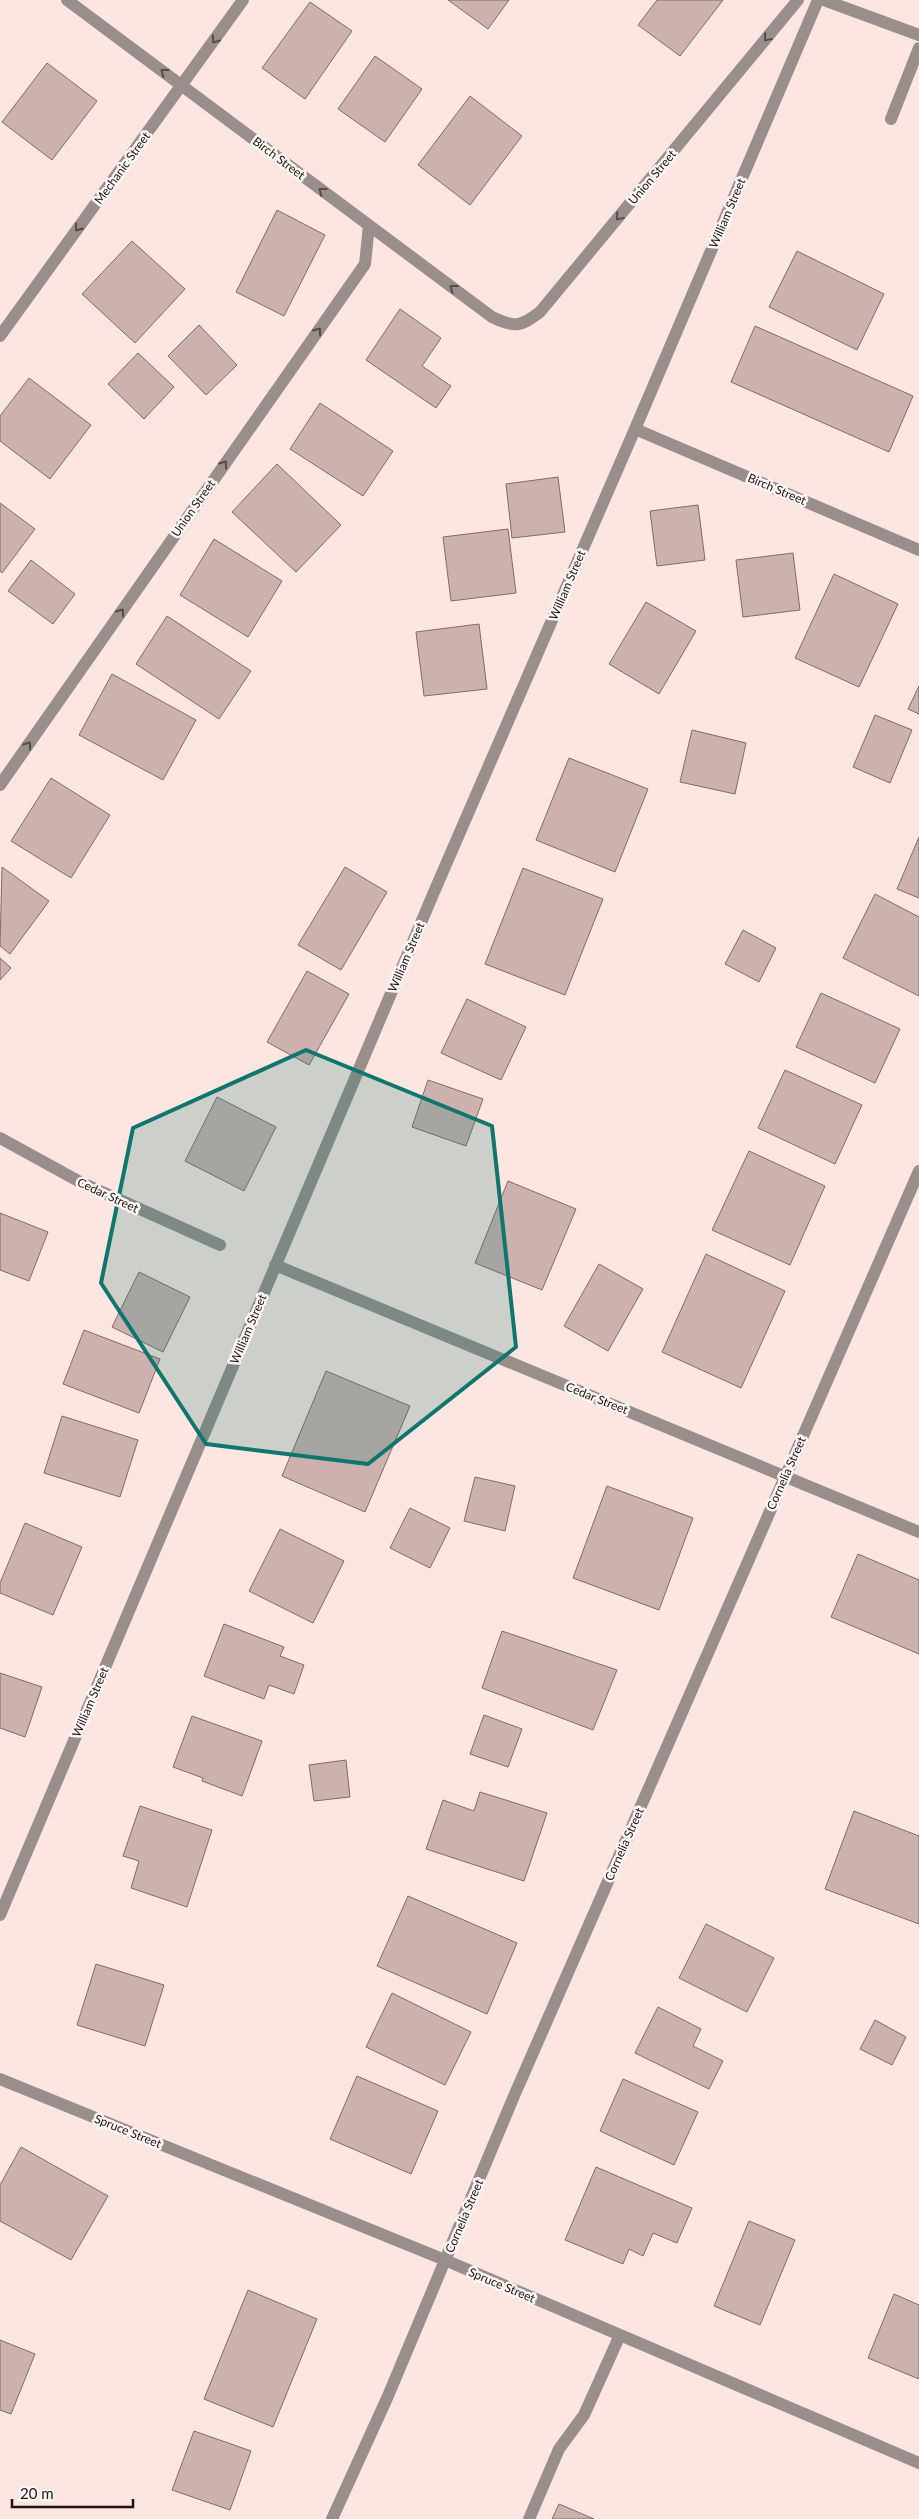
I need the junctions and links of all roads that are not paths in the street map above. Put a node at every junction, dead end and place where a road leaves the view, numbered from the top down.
1 (67, 0) edge
2 (243, 0) edge
3 (798, 0) edge
4 (818, 0) edge
5 (824, 0) edge
6 (919, 35) edge
7 (919, 48) edge
8 (182, 86) junction
9 (891, 119) dead end
10 (369, 225) junction
11 (492, 317) joint
12 (0, 336) edge
13 (635, 429) junction
14 (919, 550) edge
15 (0, 785) edge
16 (0, 1138) edge
17 (919, 1171) edge
18 (220, 1245) dead end
19 (275, 1266) junction
20 (786, 1475) junction
21 (919, 1532) edge
22 (0, 1915) edge
23 (0, 2079) edge
24 (445, 2260) junction
25 (620, 2335) junction
26 (919, 2463) edge
27 (332, 2519) edge
28 (529, 2519) edge

8 -> 1 street, Birch Street
2 -> 8 street, Mechanic Street
3 -> 11 street, Union Street
4 - 13 street, William Street
5 - 6 street
7 - 9 street
10 -> 8 street, Birch Street
8 -> 12 street, Mechanic Street
11 -> 10 street, Birch Street
15 -> 10 street, Union Street
13 - 14 street, Birch Street
13 - 19 street, William Street
16 - 18 street, Cedar Street
17 - 20 street, Cornelia Street
19 - 20 street, Cedar Street
19 - 22 street, William Street
20 - 21 street, Cedar Street
20 - 24 street, Cornelia Street
23 - 24 street, Spruce Street
24 - 25 street, Spruce Street
24 - 27 street, Cornelia Street
25 - 26 street, Spruce Street
25 - 28 street

